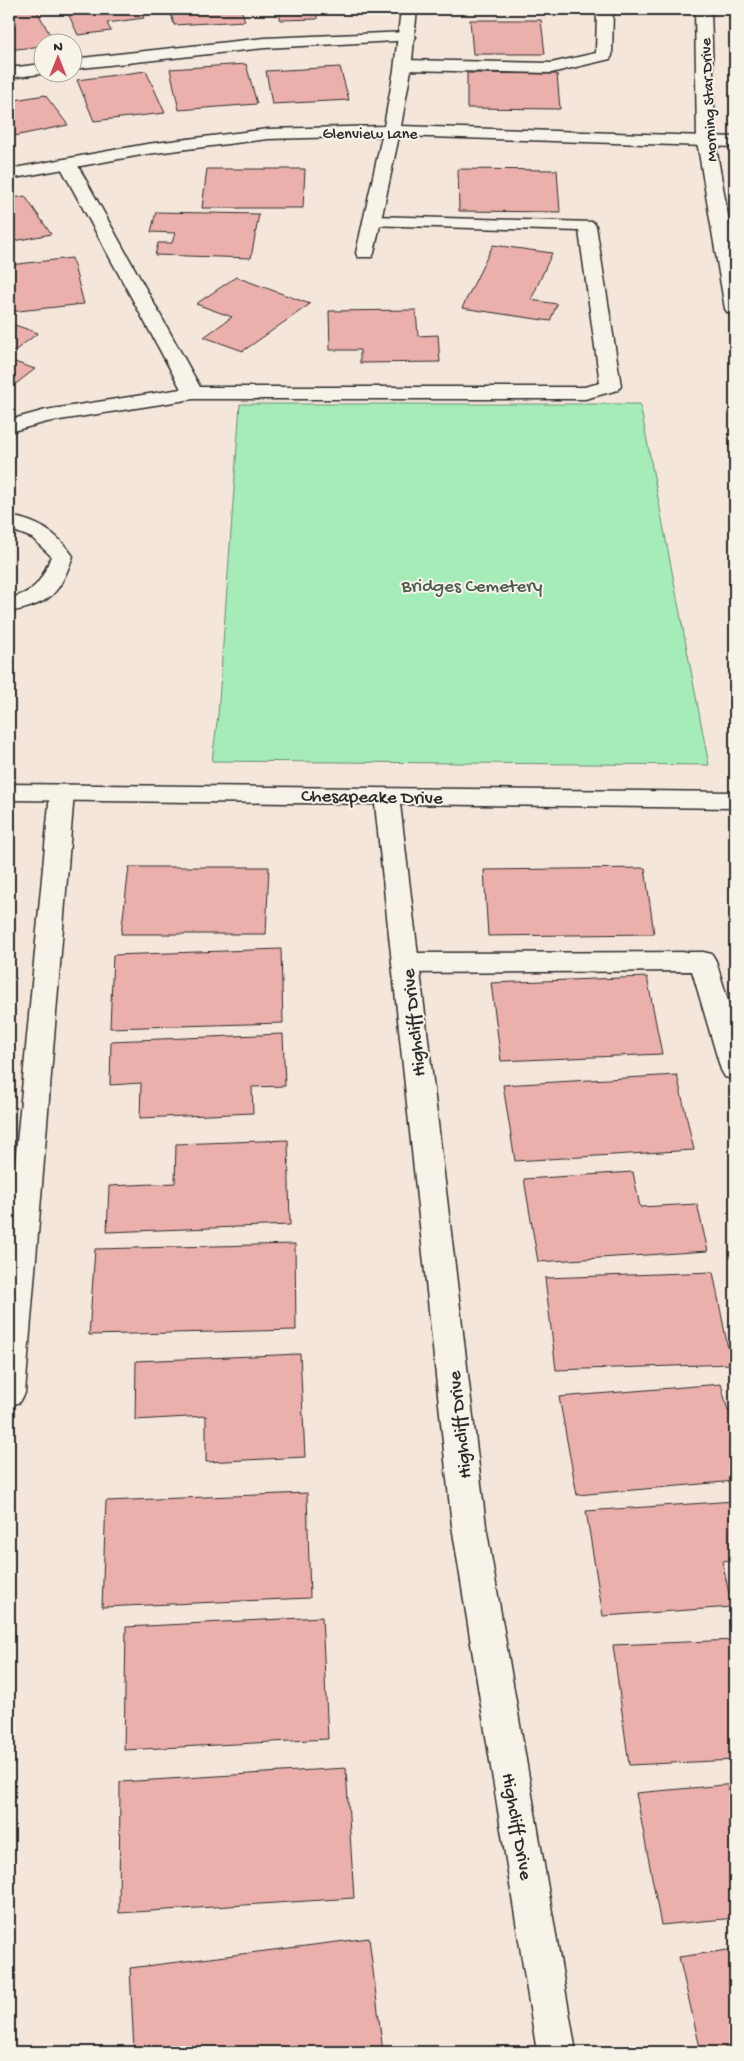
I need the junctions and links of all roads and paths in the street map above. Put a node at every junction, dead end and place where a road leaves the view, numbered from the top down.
1 (409, 9) edge
2 (606, 9) edge
3 (702, 9) edge
4 (408, 37) junction
5 (82, 63) edge
6 (403, 64) junction
7 (32, 70) edge
8 (9, 73) edge
9 (392, 131) junction
10 (706, 141) junction
11 (735, 142) edge
12 (68, 164) junction
13 (9, 174) edge
14 (372, 221) junction
15 (365, 253) dead end
16 (735, 309) edge
17 (193, 393) junction
18 (9, 426) edge
19 (9, 523) edge
20 (9, 605) edge
21 (9, 792) edge
22 (62, 793) junction
23 (386, 795) junction
24 (735, 800) edge
25 (405, 963) junction
26 (735, 1070) edge
27 (9, 1393) edge
28 (557, 2052) edge

1 - 4 street
2 - 6 street
3 - 10 street, Morning Star Drive
4 - 5 street
4 - 6 street
6 - 9 street
7 - 8 street
9 - 10 street, Glenview Lane
9 - 12 street, Glenview Lane
9 - 14 street
10 - 11 street, Glenview Lane
10 - 16 street, Morning Star Drive
12 - 13 street, Glenview Lane
12 - 17 street
14 - 15 street
14 - 17 street
17 - 18 street
19 - 20 street
21 - 22 street, Chesapeake Drive
22 - 23 street, Chesapeake Drive
22 - 27 street
23 - 24 street, Chesapeake Drive
23 - 25 street, Highcliff Drive
25 - 26 street
25 - 28 street, Highcliff Drive

